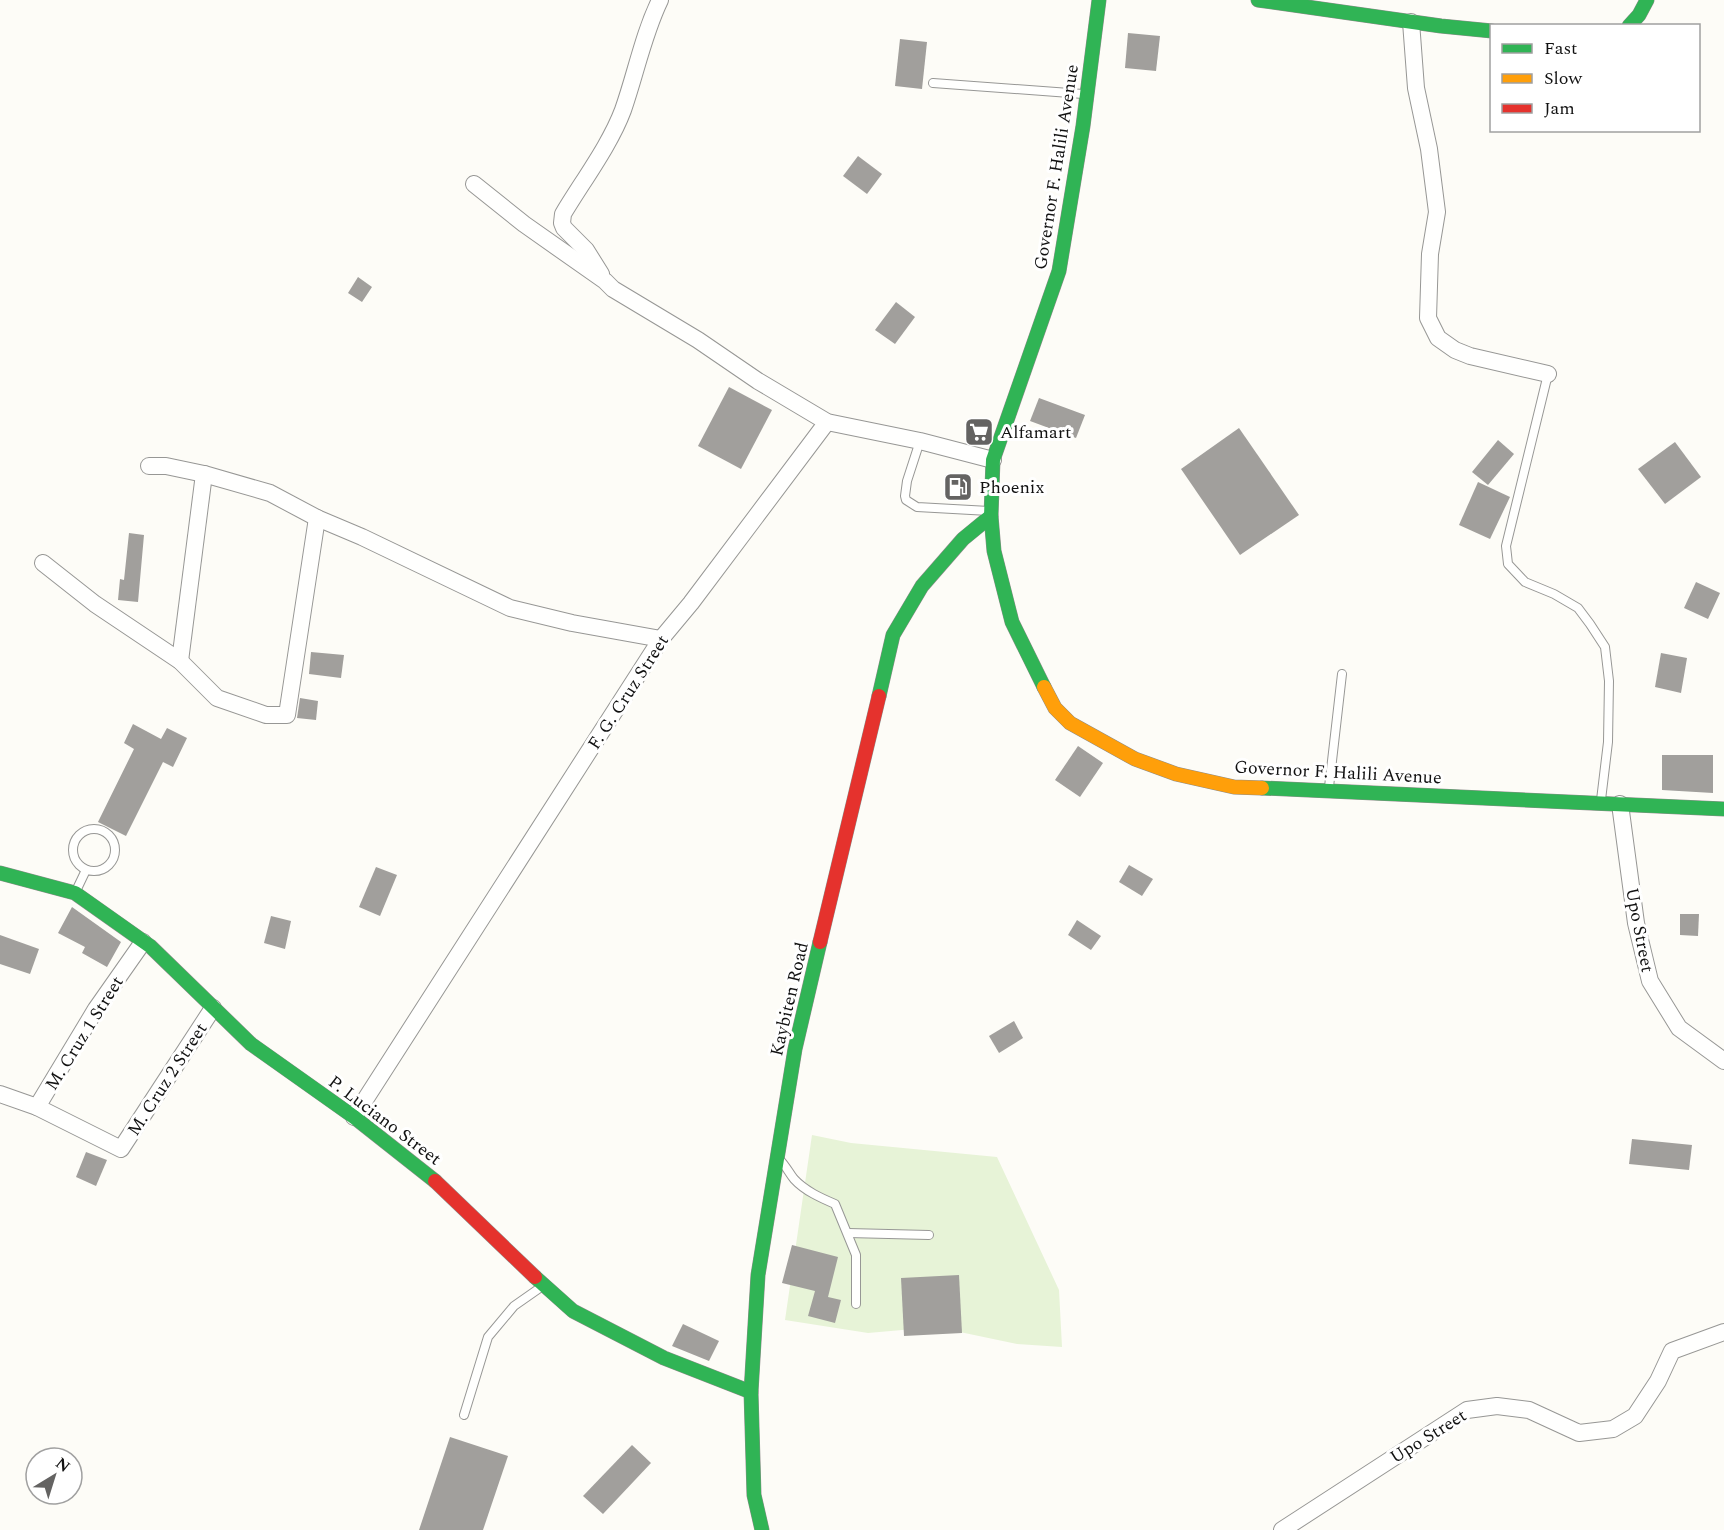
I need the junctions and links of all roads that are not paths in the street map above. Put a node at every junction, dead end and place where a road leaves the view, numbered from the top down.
1 (660, 0) edge
2 (1099, 0) edge
3 (1258, 0) edge
4 (1647, 0) edge
5 (1309, 3) edge
6 (1634, 20) edge
7 (1411, 22) junction
8 (1490, 31) edge
9 (933, 83) dead end
10 (1087, 94) junction
11 (474, 184) dead end
12 (605, 281) junction
13 (1548, 374) joint
14 (827, 422) junction
15 (920, 441) junction
16 (993, 459) junction
17 (149, 466) dead end
18 (204, 474) junction
19 (991, 514) junction
20 (317, 518) junction
21 (43, 562) dead end
22 (661, 639) junction
23 (180, 661) junction
24 (1342, 674) dead end
25 (1329, 791) junction
26 (1601, 802) junction
27 (1620, 804) junction
28 (1724, 809) edge
29 (86, 870) junction
30 (0, 873) edge
31 (75, 893) junction
32 (143, 942) junction
33 (213, 1008) junction
34 (1724, 1062) edge
35 (0, 1094) edge
36 (37, 1107) junction
37 (354, 1117) junction
38 (87, 1133) joint
39 (777, 1156) junction
40 (848, 1233) junction
41 (929, 1235) dead end
42 (544, 1285) junction
43 (856, 1304) dead end
44 (1724, 1332) edge
45 (751, 1392) junction
46 (464, 1415) dead end
47 (762, 1530) edge
48 (1282, 1530) edge

1 - 12 street
2 - 10 street, Governor F. Halili Avenue
3 - 5 street
4 - 6 street
5 - 7 street
7 - 8 street
7 - 13 street
9 - 10 lane
10 - 16 street, Governor F. Halili Avenue
11 - 12 street
12 - 14 street
13 - 26 lane
14 - 15 street
14 - 22 street, F. G. Cruz Street
15 - 16 street
15 - 19 lane
16 - 19 street, Governor F. Halili Avenue
17 - 18 street
18 - 20 street
18 - 23 street
19 - 25 street, Governor F. Halili Avenue
19 - 39 street, Kaybiten Road
20 - 22 street
20 - 23 street
21 - 23 street
22 - 37 street, F. G. Cruz Street
24 - 25 lane
25 - 26 street, Governor F. Halili Avenue
26 - 27 street, Governor F. Halili Avenue
27 - 28 street, Governor F. Halili Avenue
27 - 34 street, Upo Street
29 - 29 lane
29 - 31 lane
30 - 31 street, P. Luciano Street
31 - 32 street, P. Luciano Street
32 - 33 street, P. Luciano Street
32 - 36 street, M. Cruz 1 Street
33 - 37 street, P. Luciano Street
33 - 38 street, M. Cruz 2 Street
35 - 36 street
36 - 38 street, M. Cruz 1 Street
37 - 42 street, P. Luciano Street
39 - 40 lane
39 - 45 street, Kaybiten Road
40 - 41 lane
40 - 43 lane
42 - 45 street, P. Luciano Street
42 - 46 lane
44 - 48 street, Upo Street
45 - 47 street, Kaybiten Road

